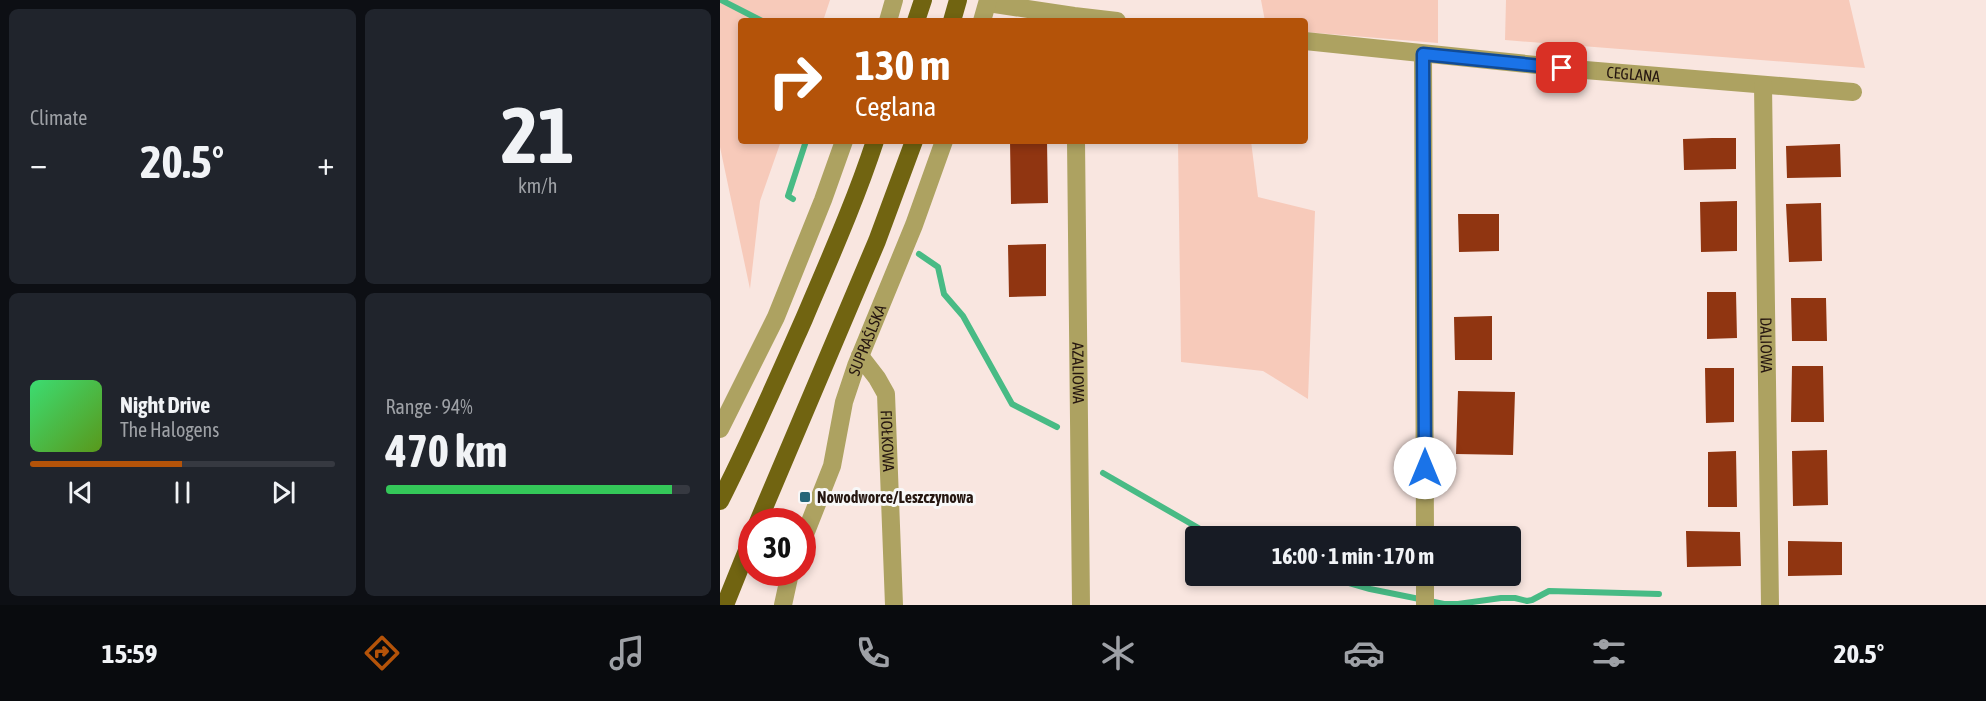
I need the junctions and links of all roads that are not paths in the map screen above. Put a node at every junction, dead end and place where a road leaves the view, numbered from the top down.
1 (894, 0) edge
2 (923, 0) edge
3 (958, 0) edge
4 (988, 1) edge
5 (889, 18) edge
6 (917, 18) edge
7 (953, 18) edge
8 (983, 18) edge
9 (1069, 18) edge
10 (1308, 41) edge
11 (1423, 54) junction
12 (1763, 85) junction
13 (1853, 92) dead end
14 (843, 144) edge
15 (874, 144) edge
16 (913, 144) edge
17 (943, 144) edge
18 (1076, 144) edge
19 (860, 356) junction
20 (720, 429) edge
21 (720, 501) edge
22 (764, 508) edge
23 (815, 508) edge
24 (1425, 526) edge
25 (738, 573) edge
26 (787, 586) edge
27 (1425, 586) edge
28 (725, 605) edge
29 (783, 605) edge
30 (894, 605) edge
31 (1081, 605) edge
32 (1425, 605) edge
33 (1770, 605) edge

1 - 5 street
2 - 6 main road
3 - 7 main road
4 - 8 street
4 - 9 street
10 - 11 street, CEGLANA
11 - 12 street, CEGLANA
11 - 24 street
12 - 13 street, CEGLANA
12 - 33 street, DALIOWA
14 - 20 street
15 - 21 main road
16 - 22 main road
17 - 19 street, SUPRAŚLSKA
18 - 31 street, AZALIOWA
19 - 23 street, SUPRAŚLSKA
19 - 30 street, FIOŁKOWA
25 - 28 main road
26 - 29 street
27 - 32 street

